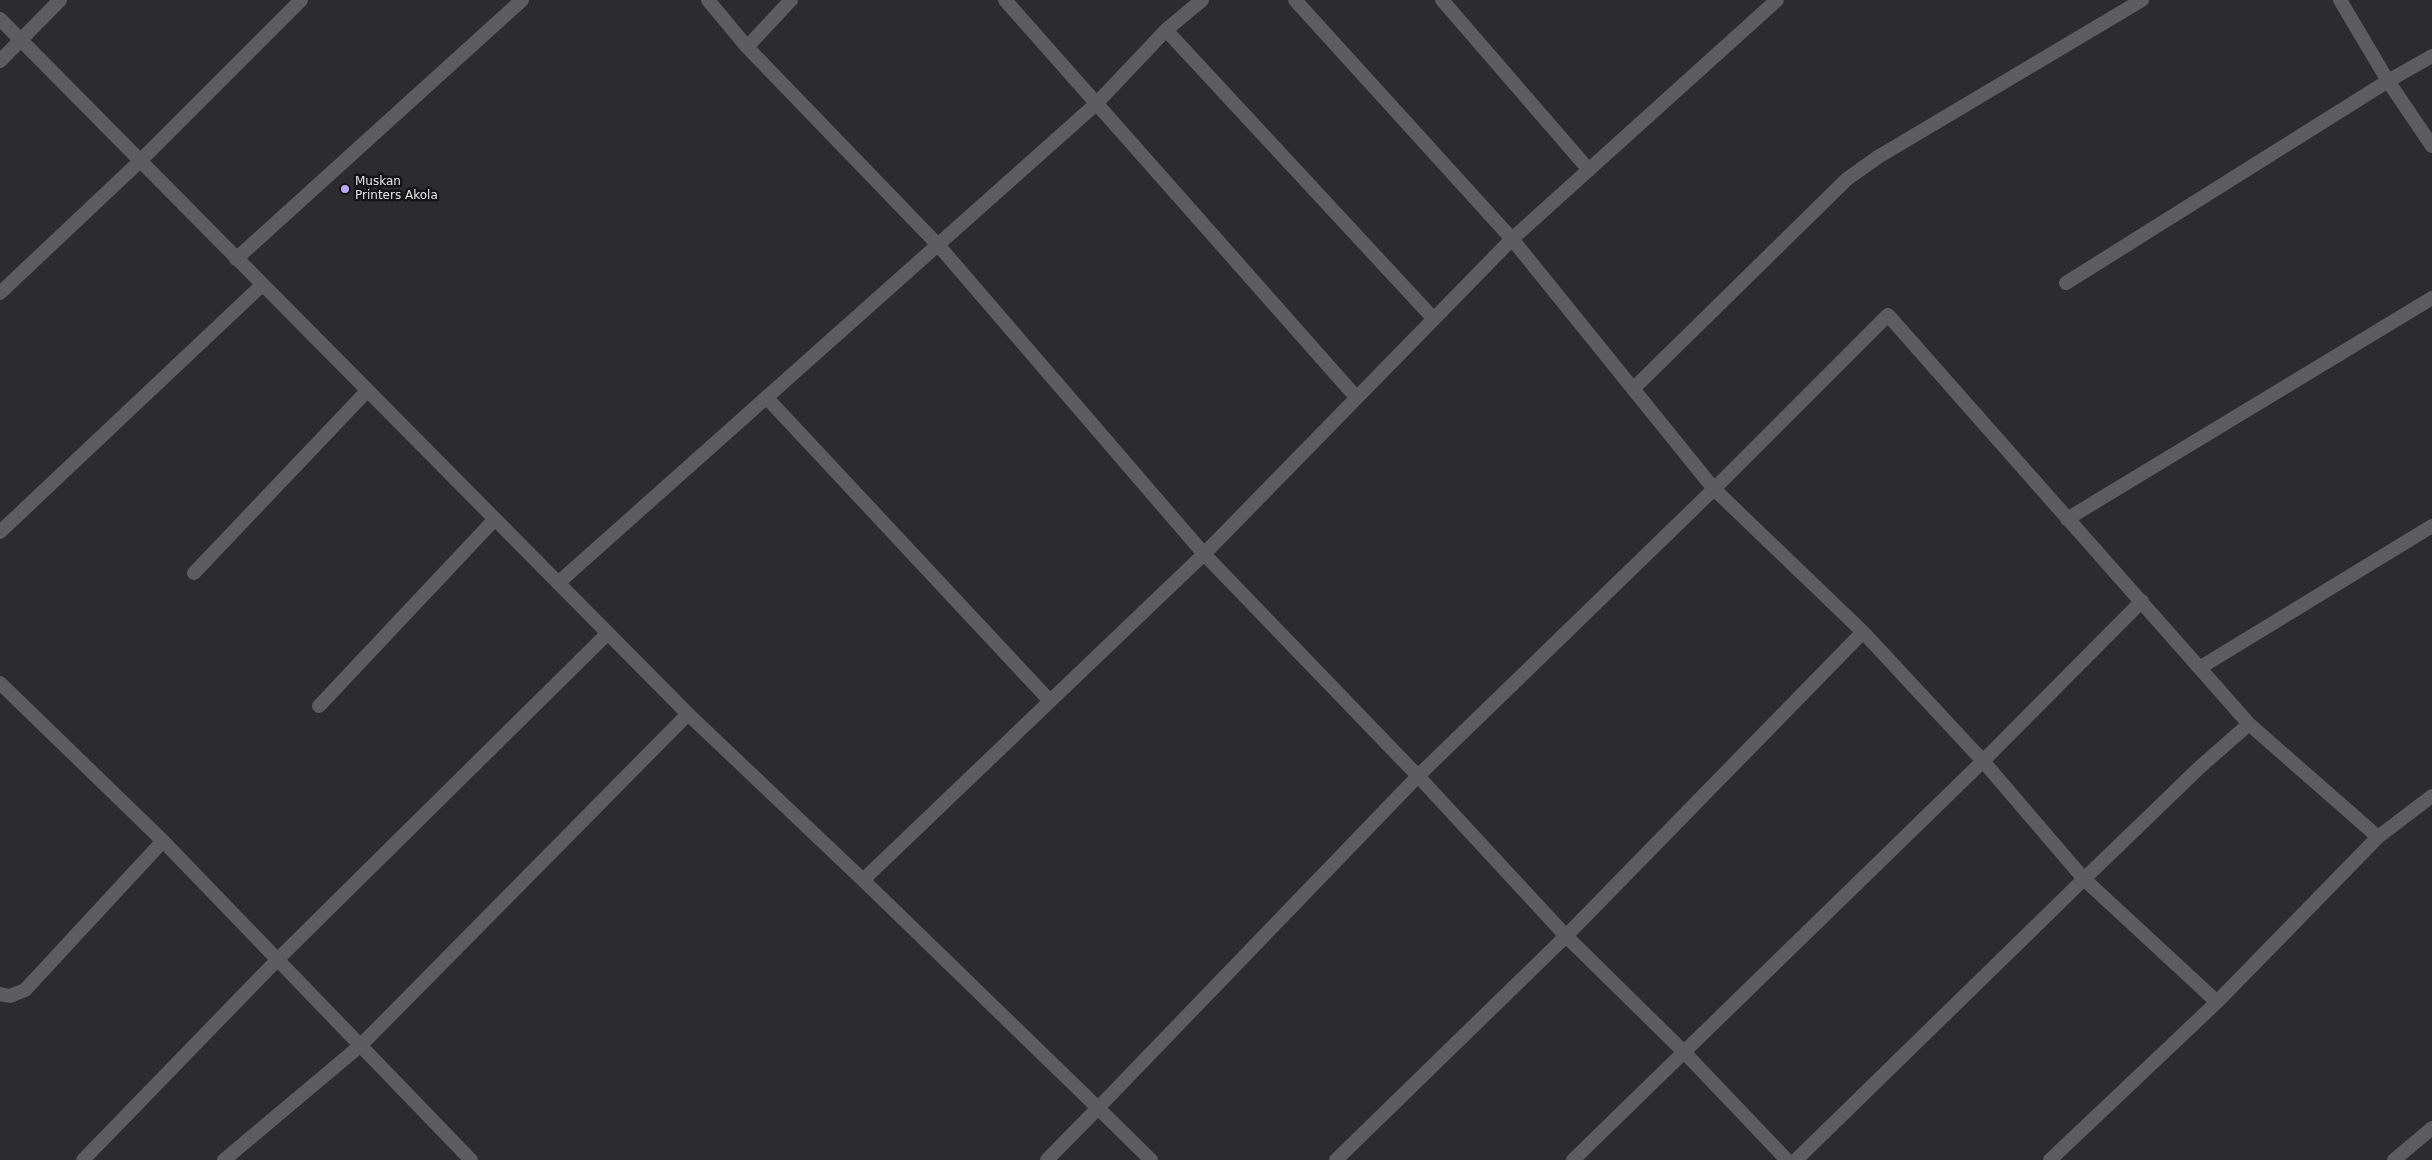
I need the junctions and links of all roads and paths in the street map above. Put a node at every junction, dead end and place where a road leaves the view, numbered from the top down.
1 (60, 0) edge
2 (300, 0) edge
3 (522, 0) edge
4 (708, 0) edge
5 (791, 0) edge
6 (1005, 0) edge
7 (1202, 0) edge
8 (1295, 0) edge
9 (1442, 0) edge
10 (1777, 0) edge
11 (2142, 0) edge
12 (2340, 0) edge
13 (0, 19) edge
14 (1166, 30) junction
15 (21, 40) junction
16 (747, 47) junction
17 (2432, 56) edge
18 (0, 60) edge
19 (2388, 82) junction
20 (1096, 104) junction
21 (2432, 146) edge
22 (140, 162) junction
23 (1589, 170) junction
24 (1512, 239) junction
25 (939, 246) junction
26 (236, 259) junction
27 (2066, 283) dead end
28 (262, 285) junction
29 (0, 293) edge
30 (2432, 298) edge
31 (1433, 318) junction
32 (1633, 389) junction
33 (367, 391) junction
34 (1356, 397) junction
35 (767, 398) junction
36 (1714, 489) junction
37 (495, 519) junction
38 (2067, 519) junction
39 (2432, 526) edge
40 (0, 532) edge
41 (1204, 554) junction
42 (194, 572) dead end
43 (558, 583) junction
44 (2142, 602) junction
45 (1863, 632) junction
46 (608, 633) junction
47 (2201, 667) junction
48 (0, 683) edge
49 (1050, 701) junction
50 (319, 706) dead end
51 (688, 714) junction
52 (2249, 724) junction
53 (1982, 761) junction
54 (1418, 776) junction
55 (2432, 796) edge
56 (2378, 837) junction
57 (163, 841) junction
58 (2084, 879) junction
59 (863, 880) junction
60 (1566, 936) junction
61 (278, 959) junction
62 (0, 994) edge
63 (2217, 1002) junction
64 (361, 1046) junction
65 (1684, 1052) junction
66 (1098, 1108) junction
67 (2432, 1128) edge
68 (82, 1160) edge
69 (224, 1160) edge
70 (471, 1160) edge
71 (1047, 1160) edge
72 (1151, 1160) edge
73 (1336, 1160) edge
74 (1573, 1160) edge
75 (1786, 1160) edge
76 (1796, 1160) edge
77 (2050, 1160) edge
78 (2394, 1160) edge

1 - 15 street
2 - 22 street
3 - 26 street
4 - 16 street
5 - 16 street
6 - 20 street
7 - 14 street
8 - 24 street
9 - 23 street
10 - 23 street
11 - 32 street
12 - 19 street
13 - 15 street
14 - 20 street
14 - 31 street
15 - 18 street
15 - 22 street
16 - 25 street
17 - 19 street
19 - 21 street
19 - 27 street
20 - 25 street
20 - 34 street
22 - 26 street
22 - 29 street
23 - 24 street
24 - 31 street
24 - 32 street
25 - 35 street
25 - 41 street
26 - 28 street
28 - 33 street
28 - 40 street
30 - 38 street
31 - 34 street
32 - 36 street
33 - 37 street
33 - 42 street
34 - 41 street
35 - 43 street
35 - 49 street
36 - 38 street
36 - 45 street
36 - 54 street
37 - 43 street
37 - 50 street
38 - 44 street
39 - 47 street
41 - 49 street
41 - 54 street
43 - 46 street
44 - 47 street
44 - 53 street
45 - 53 street
45 - 60 street
46 - 51 street
46 - 61 street
47 - 52 street
48 - 57 street
49 - 59 street
51 - 59 street
51 - 64 street
52 - 56 street
52 - 58 street
53 - 58 street
53 - 65 street
54 - 60 street
54 - 66 street
55 - 56 street
56 - 63 street
57 - 61 street
57 - 62 street
58 - 63 street
58 - 76 street
59 - 66 street
60 - 65 street
60 - 73 street
61 - 64 street
61 - 68 street
63 - 77 street
64 - 69 street
64 - 70 street
65 - 74 street
65 - 75 street
66 - 71 street
66 - 72 street
67 - 78 street

